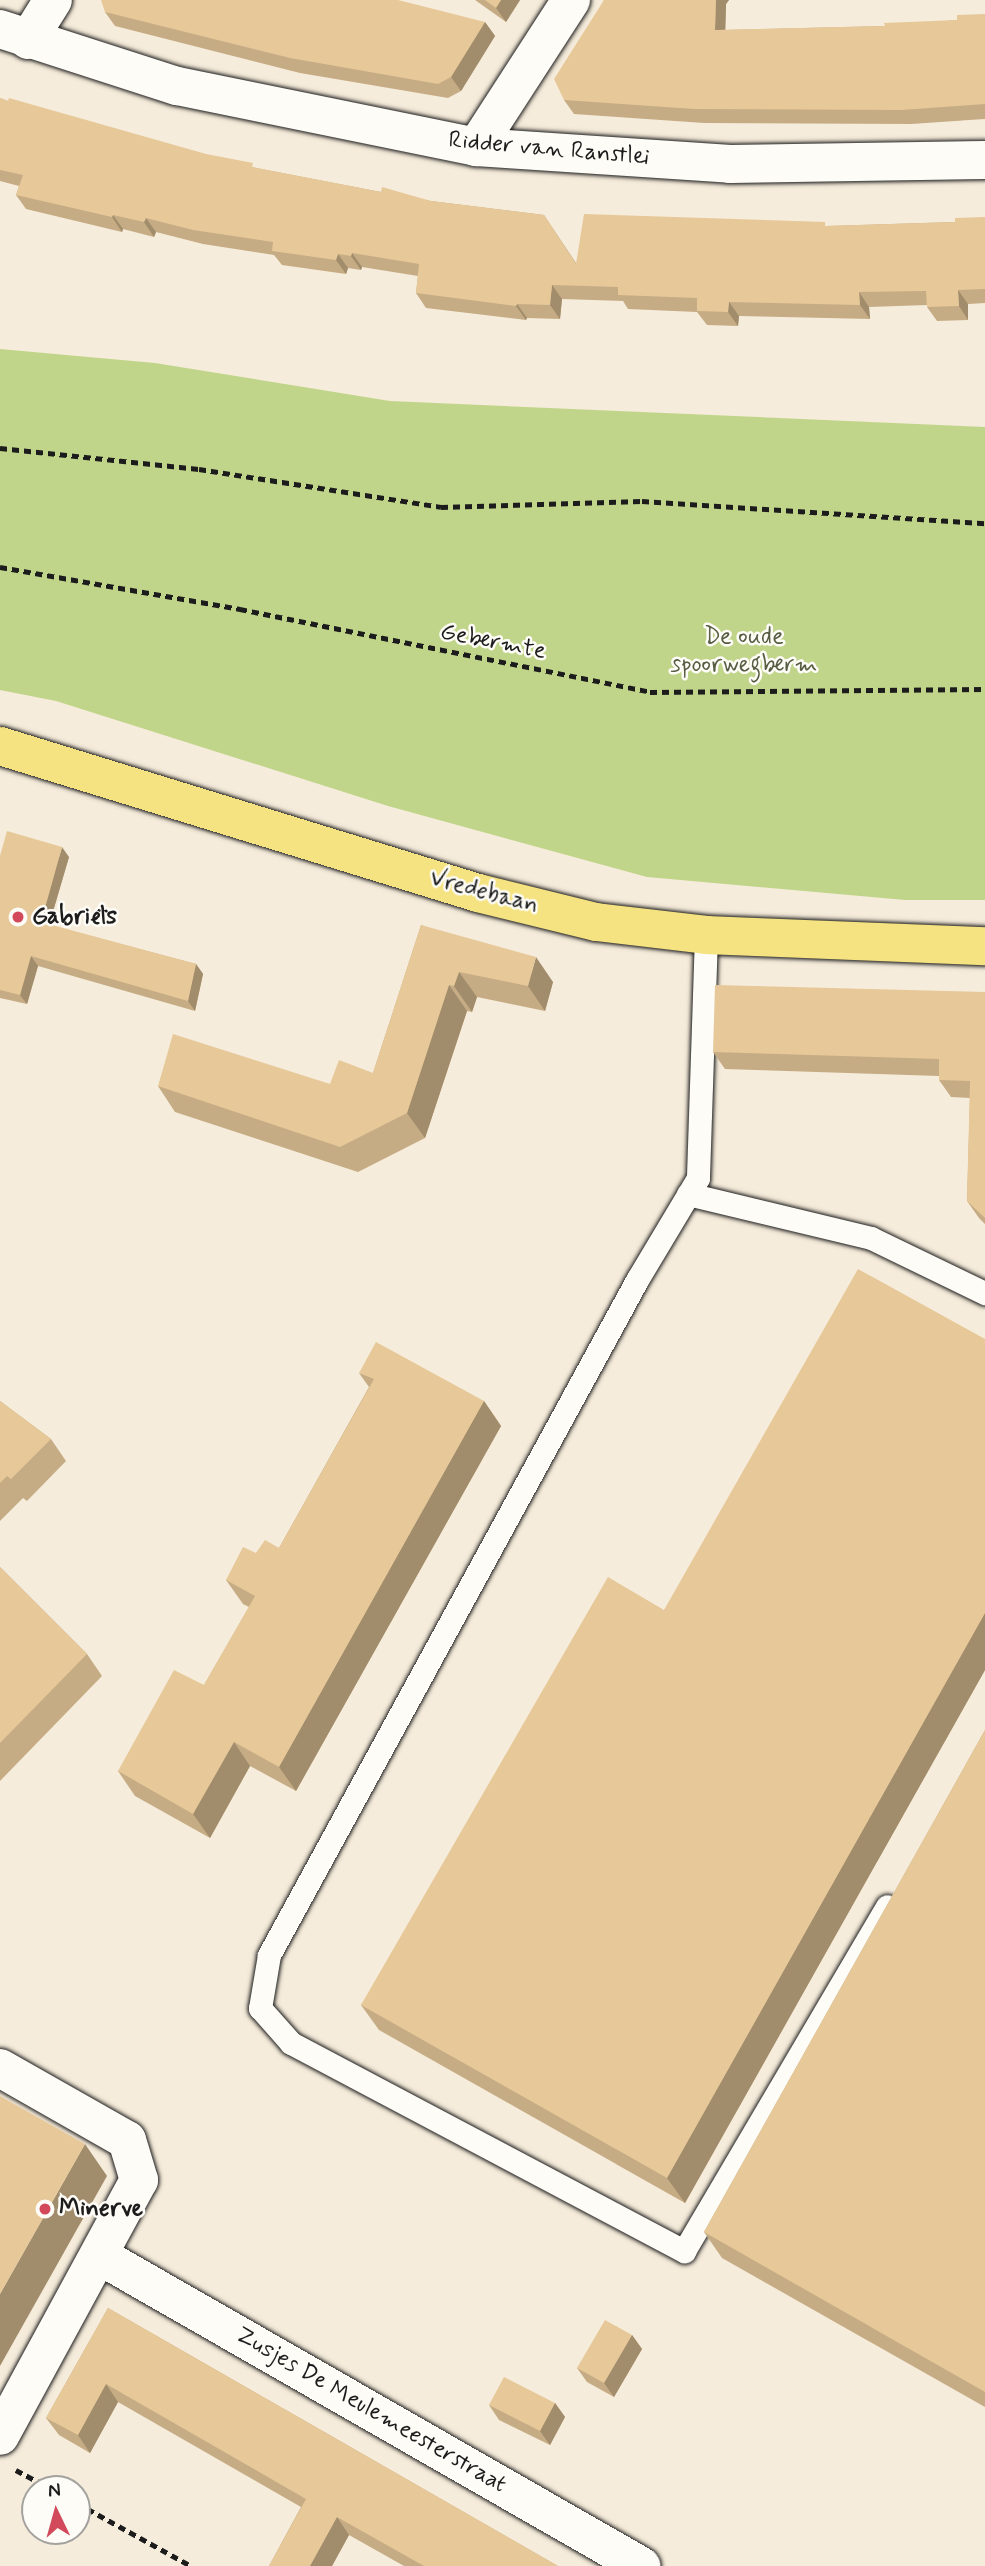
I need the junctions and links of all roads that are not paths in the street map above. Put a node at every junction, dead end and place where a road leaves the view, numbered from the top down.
1 (53, 0) edge
2 (572, 0) edge
3 (14, 34) edge
4 (477, 147) junction
5 (985, 160) edge
6 (0, 746) edge
7 (706, 935) junction
8 (985, 946) edge
9 (688, 1194) junction
10 (985, 1293) edge
11 (901, 1883) edge
12 (0, 2068) edge
13 (100, 2256) junction
14 (5, 2451) edge
15 (641, 2566) edge

1 - 3 street
2 - 4 street
3 - 4 street, Ridder van Ranstlei
4 - 5 street, Ridder van Ranstlei
6 - 7 main road, Vredebaan
7 - 8 main road, Vredebaan
7 - 9 lane
9 - 10 lane
9 - 11 lane
12 - 13 street
13 - 14 street
13 - 15 street, Zusjes De Meulemeesterstraat

